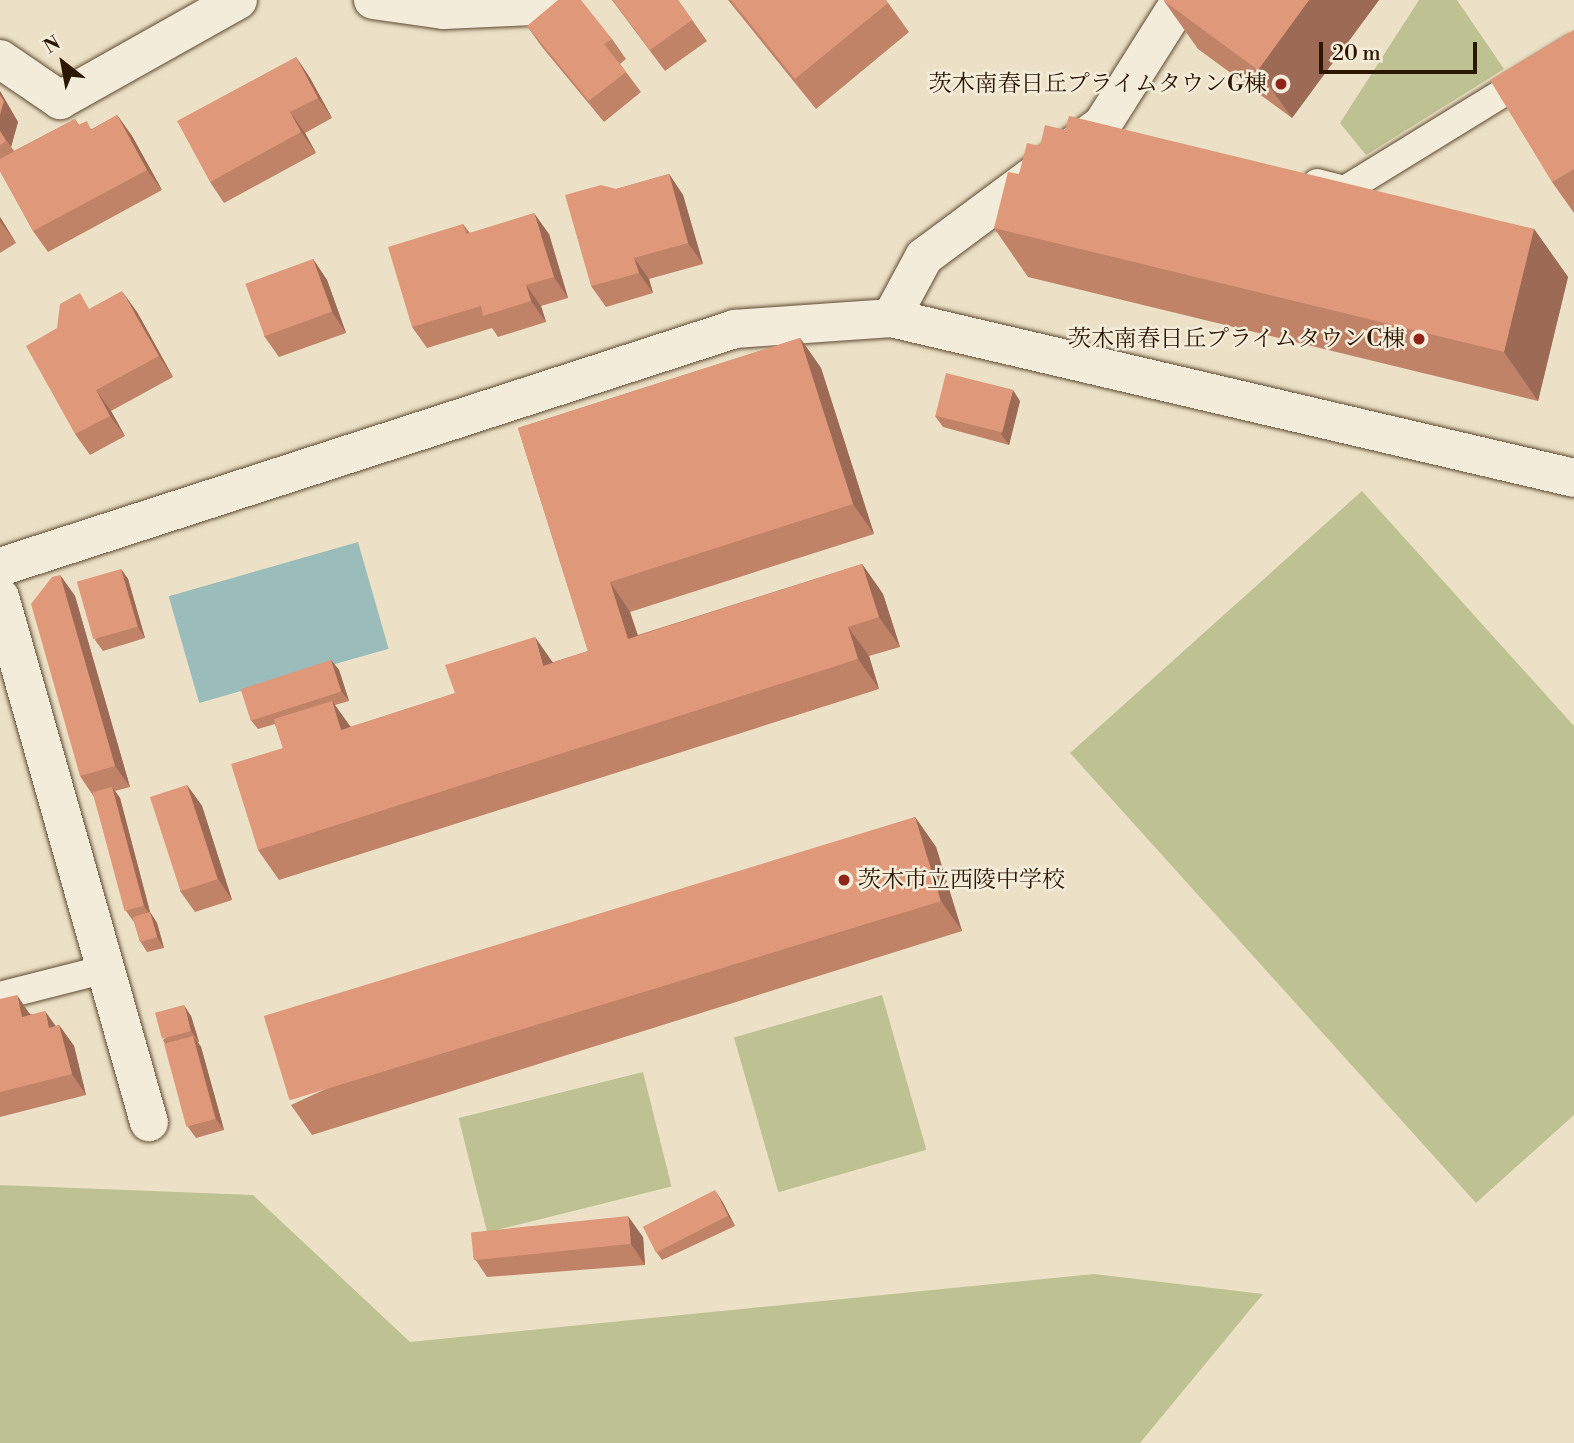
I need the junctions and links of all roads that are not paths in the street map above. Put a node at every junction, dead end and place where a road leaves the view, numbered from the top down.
1 (238, 0) edge
2 (373, 0) edge
3 (548, 0) edge
4 (1181, 0) edge
5 (1574, 49) edge
6 (0, 59) edge
7 (1294, 177) edge
8 (891, 318) junction
9 (1574, 478) edge
10 (0, 567) edge
11 (0, 597) edge
12 (106, 969) junction
13 (0, 996) edge
14 (149, 1122) dead end

1 - 6 street
2 - 3 street
4 - 8 street
5 - 7 lane
8 - 9 street
8 - 10 street
11 - 12 street
12 - 13 lane
12 - 14 street

